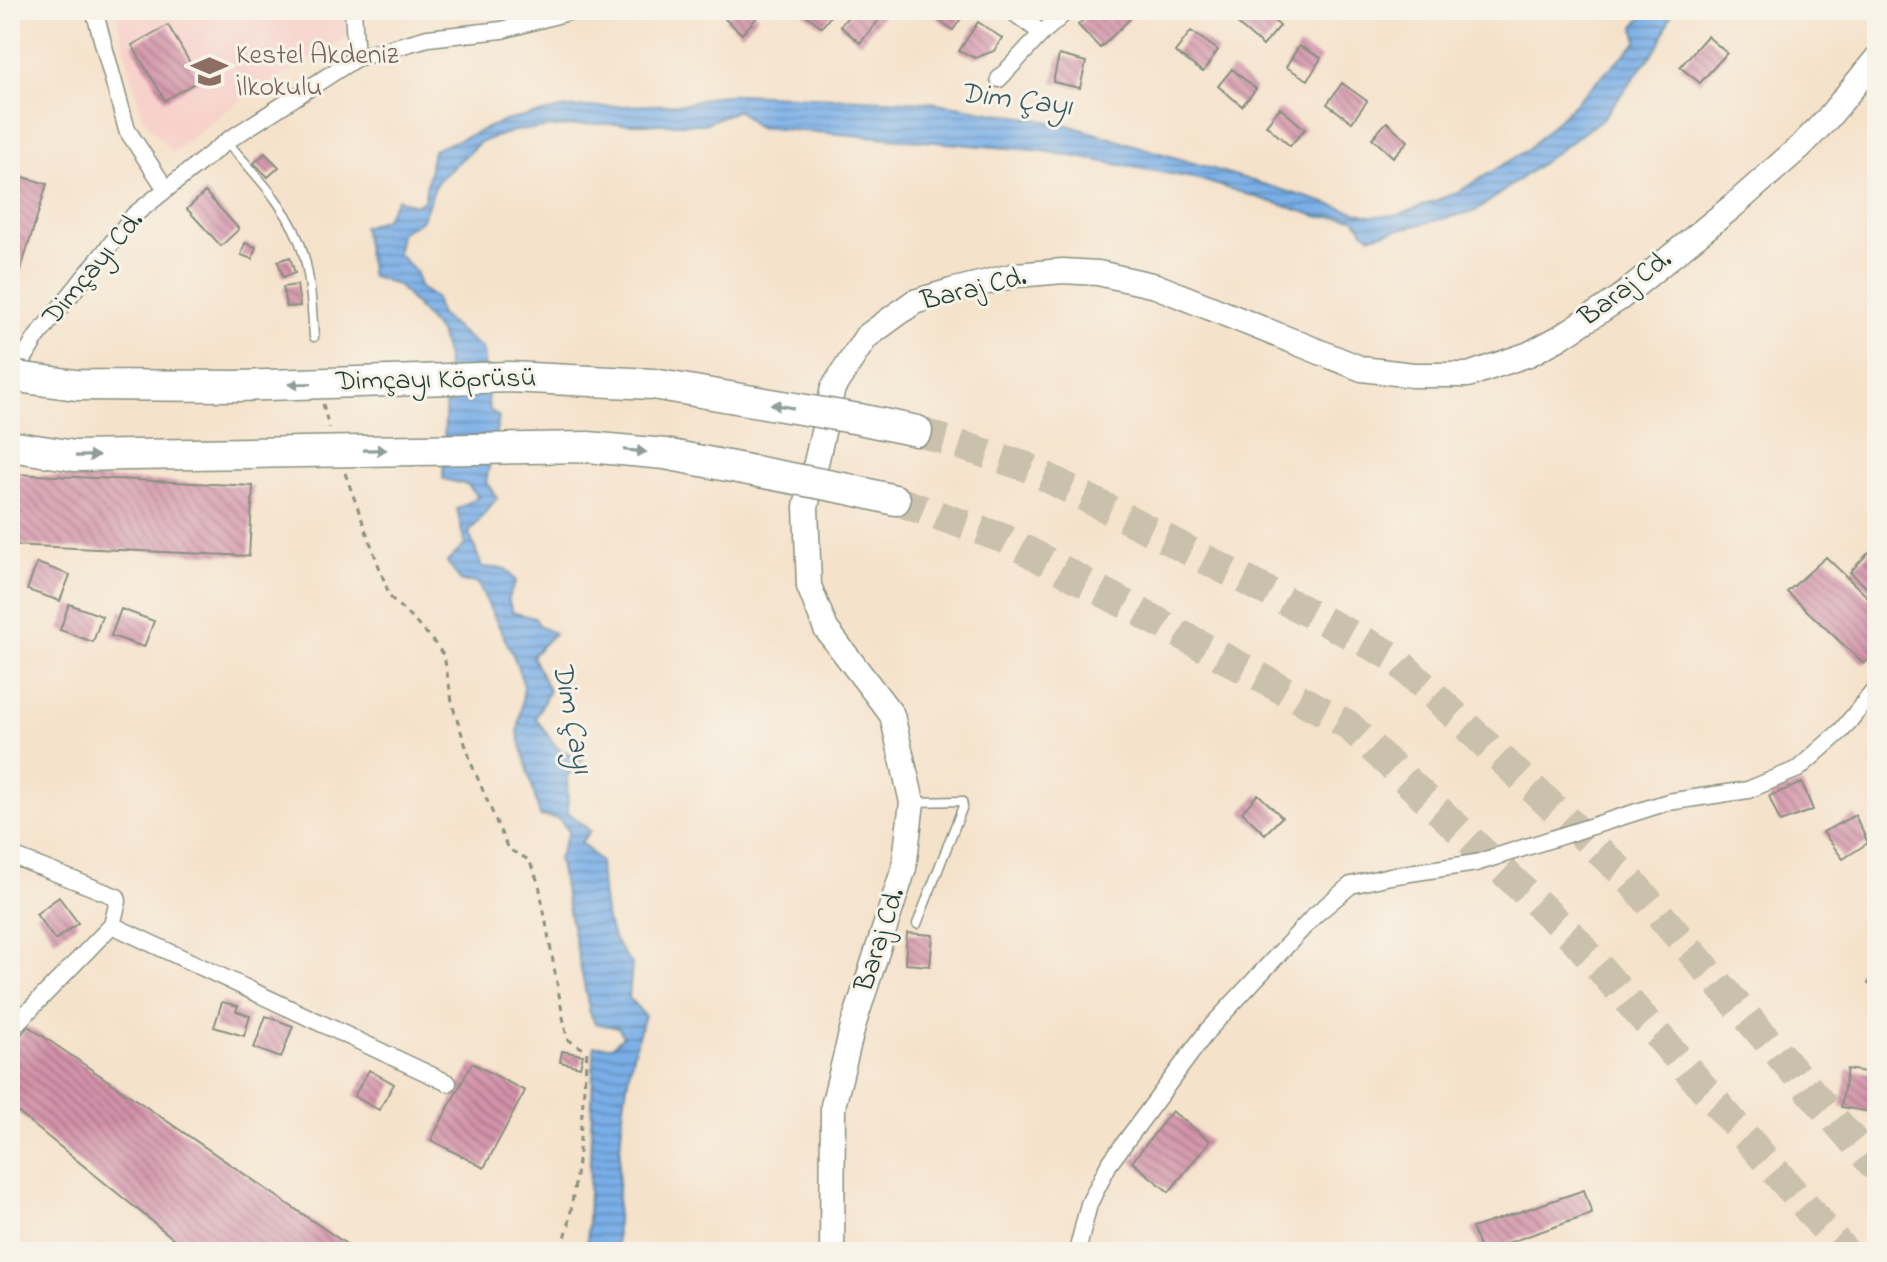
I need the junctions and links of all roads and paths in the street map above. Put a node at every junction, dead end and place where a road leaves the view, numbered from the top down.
1 (94, 10) edge
2 (353, 10) edge
3 (575, 10) edge
4 (1010, 10) edge
5 (1068, 10) edge
6 (1042, 33) junction
7 (356, 58) junction
8 (1877, 58) edge
9 (999, 79) dead end
10 (227, 141) junction
11 (166, 189) junction
12 (314, 337) dead end
13 (10, 376) edge
14 (10, 383) edge
15 (323, 399) dead end
16 (330, 429) dead end
17 (917, 431) tunnel mouth
18 (10, 446) edge
19 (345, 473) dead end
20 (895, 500) tunnel mouth
21 (1877, 687) edge
22 (912, 802) junction
23 (10, 855) edge
24 (917, 924) dead end
25 (112, 925) junction
26 (10, 1030) edge
27 (448, 1083) dead end
28 (561, 1252) edge
29 (832, 1252) edge
30 (1077, 1252) edge

1 - 11 street
2 - 7 street
3 - 7 street, Dimçayı Cd.
4 - 6 street
5 - 6 street
6 - 9 street
7 - 10 street, Dimçayı Cd.
8 - 22 street, Baraj Cd.
10 - 11 street, Dimçayı Cd.
10 - 12 lane
11 - 14 street, Dimçayı Cd.
17 -> 13 highway, Dimçayı Köprüsü, bridge
15 - 16 path
18 -> 20 highway, bridge
19 - 28 path
21 - 30 street
22 - 24 lane
22 - 29 street, Baraj Cd.
23 - 25 street
25 - 26 street
25 - 27 street

